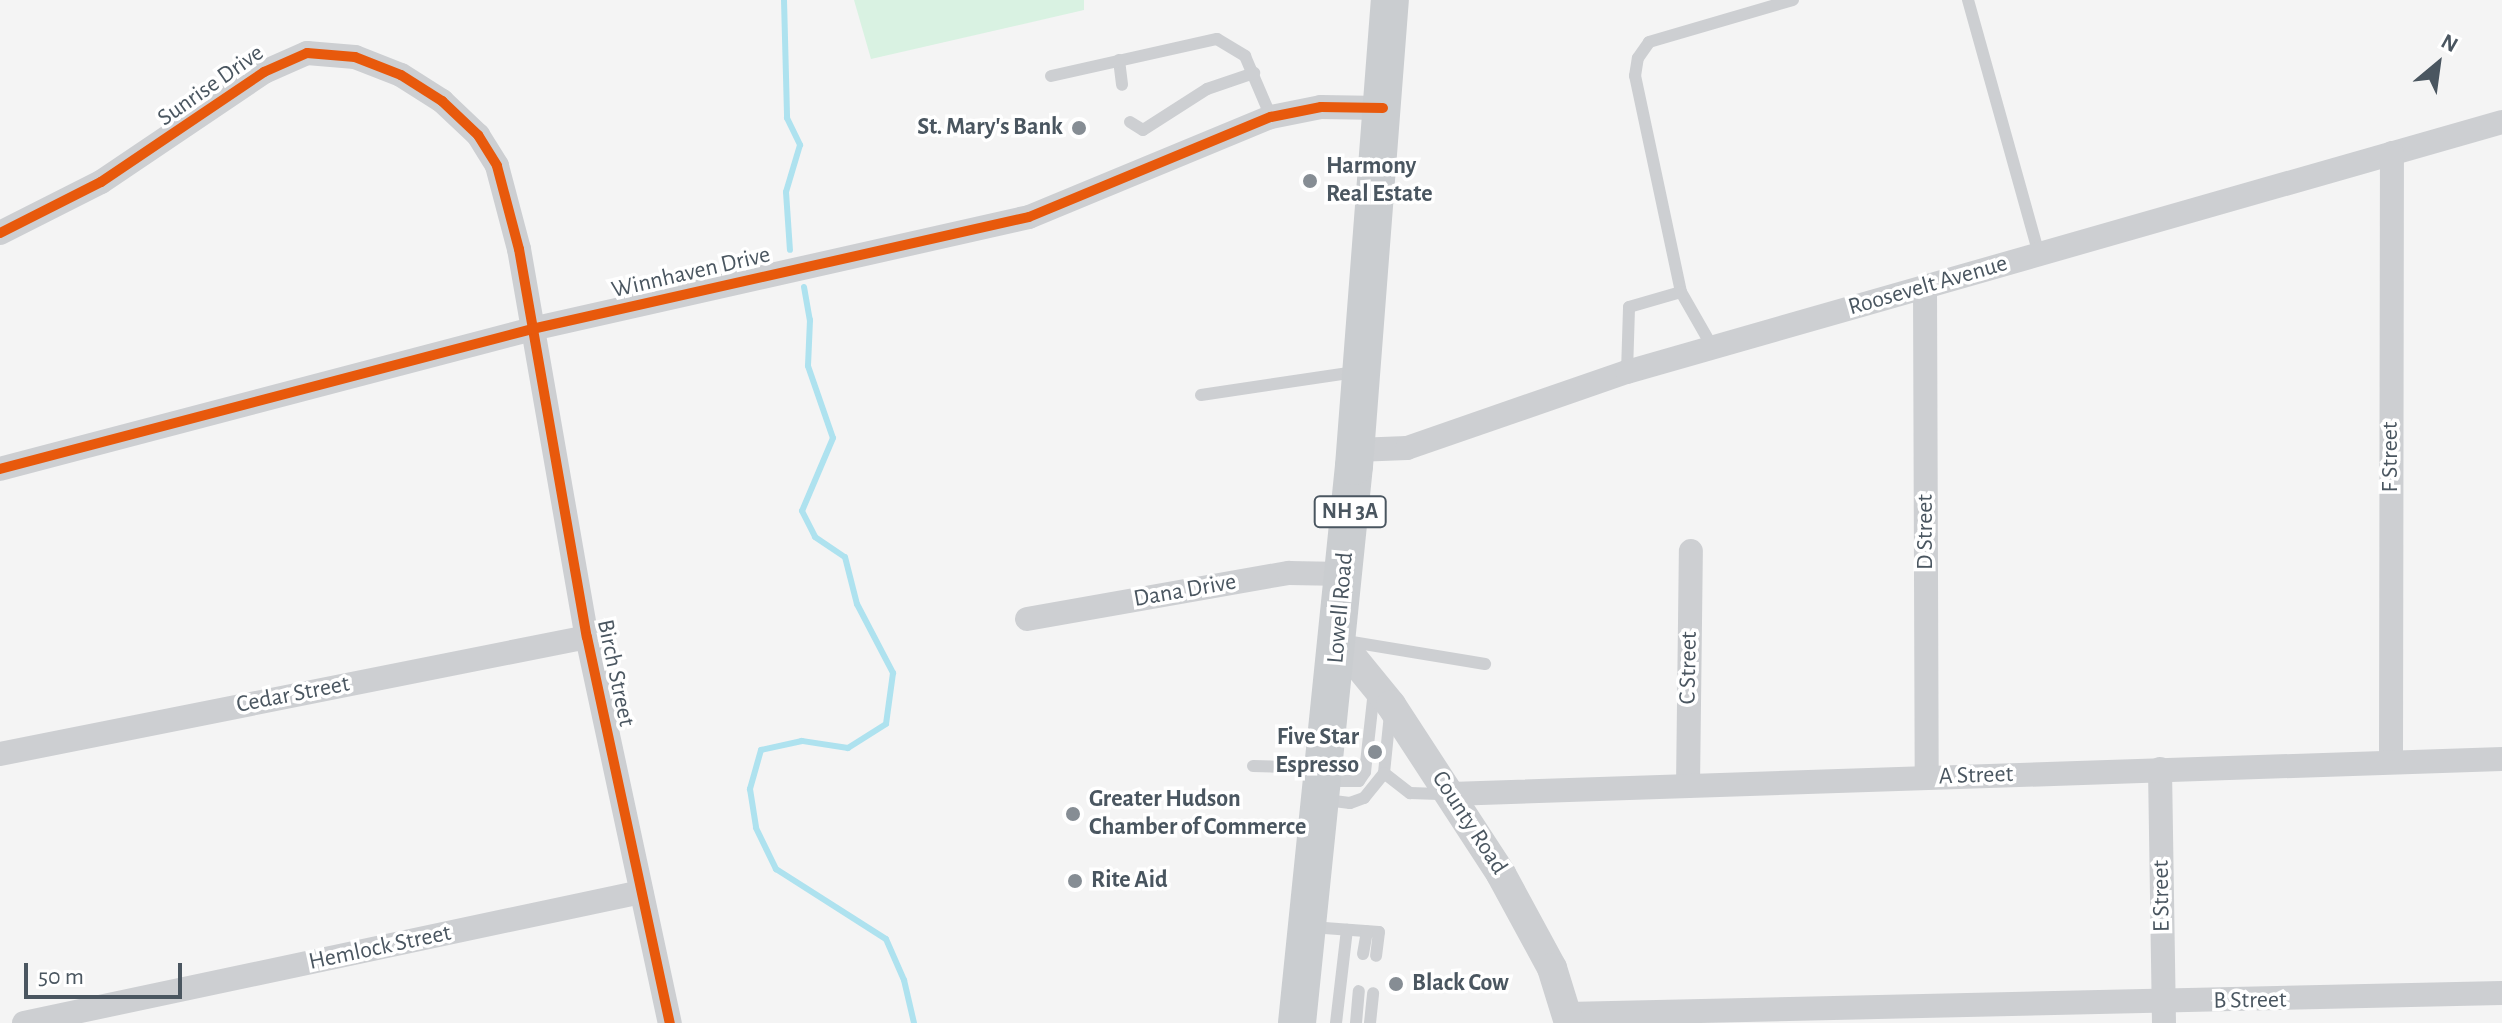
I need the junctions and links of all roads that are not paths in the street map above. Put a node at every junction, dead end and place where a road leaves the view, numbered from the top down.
1 (1390, 0) edge
2 (1793, 0) edge
3 (1968, 0) edge
4 (1119, 60) junction
5 (1254, 73) junction
6 (1051, 76) dead end
7 (1122, 85) dead end
8 (1383, 108) junction
9 (1271, 117) junction
10 (1130, 122) dead end
11 (2502, 122) edge
12 (2392, 153) junction
13 (0, 233) edge
14 (2039, 254) junction
15 (1925, 287) junction
16 (1681, 292) junction
17 (532, 329) junction
18 (1713, 348) junction
19 (1362, 371) junction
20 (1627, 372) junction
21 (1201, 395) dead end
22 (1356, 450) junction
23 (0, 469) edge
24 (1691, 551) dead end
25 (1344, 574) junction
26 (1027, 619) dead end
27 (587, 637) junction
28 (1338, 640) junction
29 (1485, 664) dead end
30 (1383, 694) junction
31 (0, 754) edge
32 (2502, 759) edge
33 (2391, 761) junction
34 (1253, 766) dead end
35 (2160, 769) junction
36 (1384, 773) junction
37 (1927, 777) junction
38 (1324, 783) junction
39 (1688, 786) junction
40 (1451, 794) junction
41 (641, 892) junction
42 (1308, 926) junction
43 (1347, 930) junction
44 (1370, 955) dead end
45 (2502, 993) edge
46 (2164, 1013) edge
47 (1568, 1018) edge
48 (24, 1023) edge
49 (670, 1023) edge
50 (1297, 1023) edge
51 (1336, 1023) edge
52 (1356, 1023) edge
53 (1370, 1023) edge

1 - 8 main road, Lowell Road / NH 3A
2 - 16 lane
3 - 14 lane
4 - 5 lane
4 - 6 lane
4 - 7 lane
5 - 9 lane
5 - 10 lane
8 - 9 street, Winnhaven Drive
8 - 19 main road, Lowell Road / NH 3A
9 - 17 street, Winnhaven Drive
11 - 12 street, Roosevelt Avenue
12 - 14 street, Roosevelt Avenue
12 - 33 street, F Street
13 - 17 street, Sunrise Drive
14 - 15 street, Roosevelt Avenue
15 - 18 street, Roosevelt Avenue
15 - 37 street, D Street
16 - 18 lane
16 - 20 lane
17 - 23 street, Winnhaven Drive
17 - 27 street, Birch Street
18 - 20 street, Roosevelt Avenue
19 - 21 lane
19 - 22 main road, Lowell Road / NH 3A
20 - 22 street, Roosevelt Avenue
22 - 25 main road, Lowell Road / NH 3A
24 - 39 street, C Street
25 - 26 street, Dana Drive
25 - 28 main road, Lowell Road / NH 3A
27 - 31 street, Cedar Street
27 - 41 street, Birch Street
28 - 29 lane
28 - 30 street, County Road
28 - 38 main road, Lowell Road / NH 3A
30 - 36 lane
30 - 38 lane
30 - 40 street, County Road
32 - 33 street, A Street
33 - 35 street, A Street
34 - 38 lane
35 - 37 street, A Street
35 - 46 street, E Street
36 - 38 lane
36 - 40 lane
37 - 39 street, A Street
38 - 42 main road, Lowell Road / NH 3A
39 - 40 street, A Street
40 - 47 street, County Road
41 - 48 street, Hemlock Street
41 - 49 street, Birch Street
42 - 43 lane
42 - 50 main road, Lowell Road / NH 3A
43 - 44 lane
43 - 51 lane
45 - 46 street, B Street
46 - 47 street, B Street
52 - 53 lane

